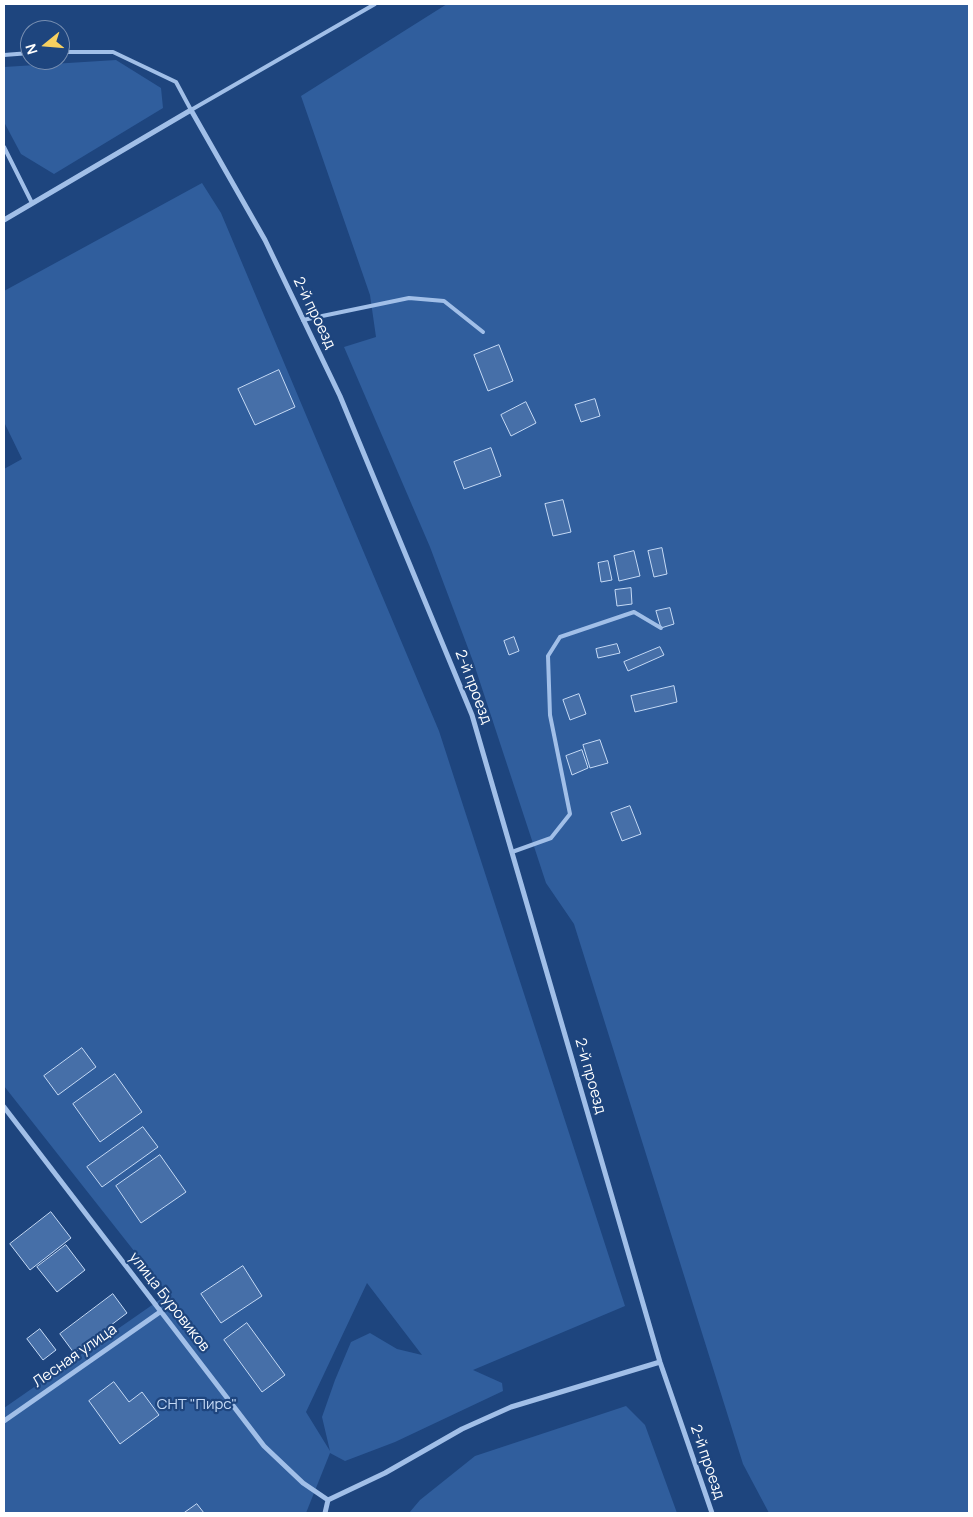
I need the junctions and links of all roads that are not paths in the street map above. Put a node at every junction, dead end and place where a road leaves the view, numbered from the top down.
1 (375, 4) edge
2 (70, 52) edge
3 (20, 53) edge
4 (4, 55) edge
5 (191, 110) junction
6 (4, 147) edge
7 (32, 203) junction
8 (4, 220) edge
9 (303, 320) junction
10 (483, 332) dead end
11 (661, 628) dead end
12 (512, 852) junction
13 (4, 1107) edge
14 (160, 1312) junction
15 (660, 1362) junction
16 (4, 1421) edge
17 (328, 1500) junction
18 (325, 1513) edge
19 (712, 1513) edge

1 - 5 lane
2 - 5 lane
3 - 4 lane
5 - 7 street
5 - 9 street, 2-й проезд
6 - 7 lane
7 - 8 street
9 - 10 lane
9 - 12 street, 2-й проезд
11 - 12 lane
12 - 15 street, 2-й проезд
13 - 14 street, улица Буровиков
14 - 16 street, Лесная улица
14 - 17 street, улица Буровиков
15 - 17 street
15 - 19 street, 2-й проезд
17 - 18 street

